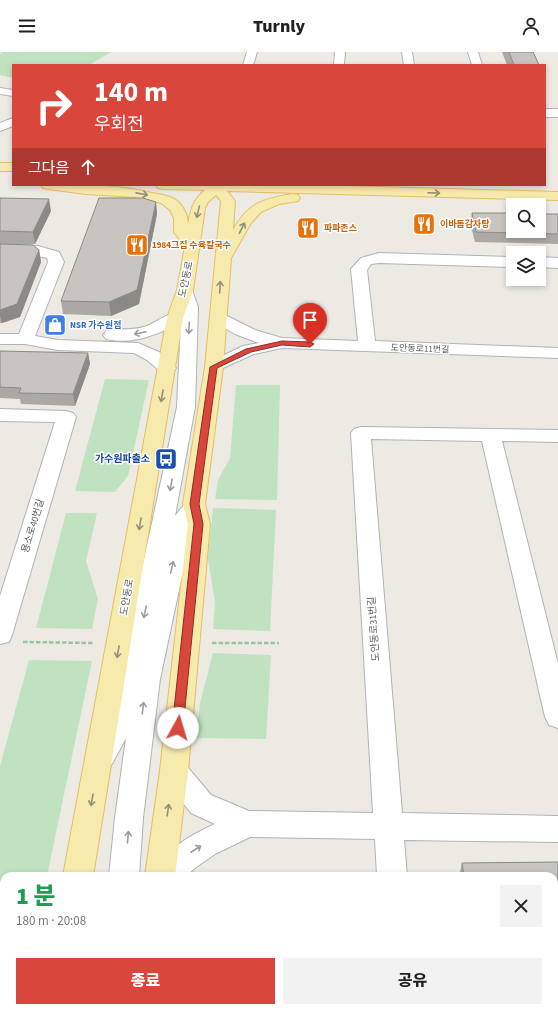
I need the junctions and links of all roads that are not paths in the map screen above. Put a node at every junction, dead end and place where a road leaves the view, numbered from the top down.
1 (252, 52) edge
2 (340, 52) edge
3 (407, 52) edge
4 (473, 52) edge
5 (248, 64) edge
6 (339, 64) edge
7 (409, 64) edge
8 (477, 64) edge
9 (0, 91) edge
10 (12, 93) edge
11 (546, 113) edge
12 (558, 113) edge
13 (12, 122) edge
14 (0, 127) edge
15 (0, 167) edge
16 (12, 167) edge
17 (56, 186) edge
18 (217, 186) edge
19 (367, 191) junction
20 (558, 196) edge
21 (192, 245) junction
22 (0, 250) edge
23 (222, 261) junction
24 (506, 262) edge
25 (546, 262) edge
26 (558, 263) edge
27 (185, 290) junction
28 (219, 317) junction
29 (176, 318) junction
30 (0, 339) edge
31 (25, 339) junction
32 (282, 343) junction
33 (367, 347) junction
34 (558, 353) edge
35 (214, 367) junction
36 (167, 368) junction
37 (0, 415) edge
38 (491, 435) junction
39 (558, 436) edge
40 (194, 507) junction
41 (6, 634) edge
42 (558, 718) edge
43 (100, 761) junction
44 (174, 771) junction
45 (249, 824) junction
46 (388, 825) junction
47 (558, 829) edge
48 (79, 872) edge
49 (124, 872) edge
50 (161, 872) edge
51 (171, 872) edge
52 (392, 872) edge

1 - 5 street
2 - 6 street
3 - 7 street
4 - 8 street
9 - 10 street
11 - 12 street
13 - 14 street
15 - 16 main road
17 -> 21 main road
18 - 19 main road
18 -> 21 main road, 도안동로
18 - 23 main road
19 -> 20 main road
23 -> 19 main road
21 - 27 main road, 도안동로
22 - 31 street
28 -> 23 main road
24 - 33 street
25 - 26 street
27 - 29 main road, 도안동로
27 -> 43 street
28 - 32 street
28 - 35 main road
29 -> 31 street
29 - 36 main road, 도안동로
30 - 31 street
31 - 36 street
32 - 33 street, 도안동로11번길
32 - 35 street
33 - 34 street, 도안동로11번길
35 - 40 main road
36 -> 43 main road, 도안동로
37 - 41 street, 용소로40번길
38 - 39 street
38 - 42 street
38 - 46 street, 도안동로31번길
40 - 44 main road
49 -> 40 street
43 -> 48 main road, 도안동로
44 - 45 street
50 -> 44 main road
45 - 46 street
51 -> 45 street
46 - 47 street
46 - 52 street, 도안동로31번길

